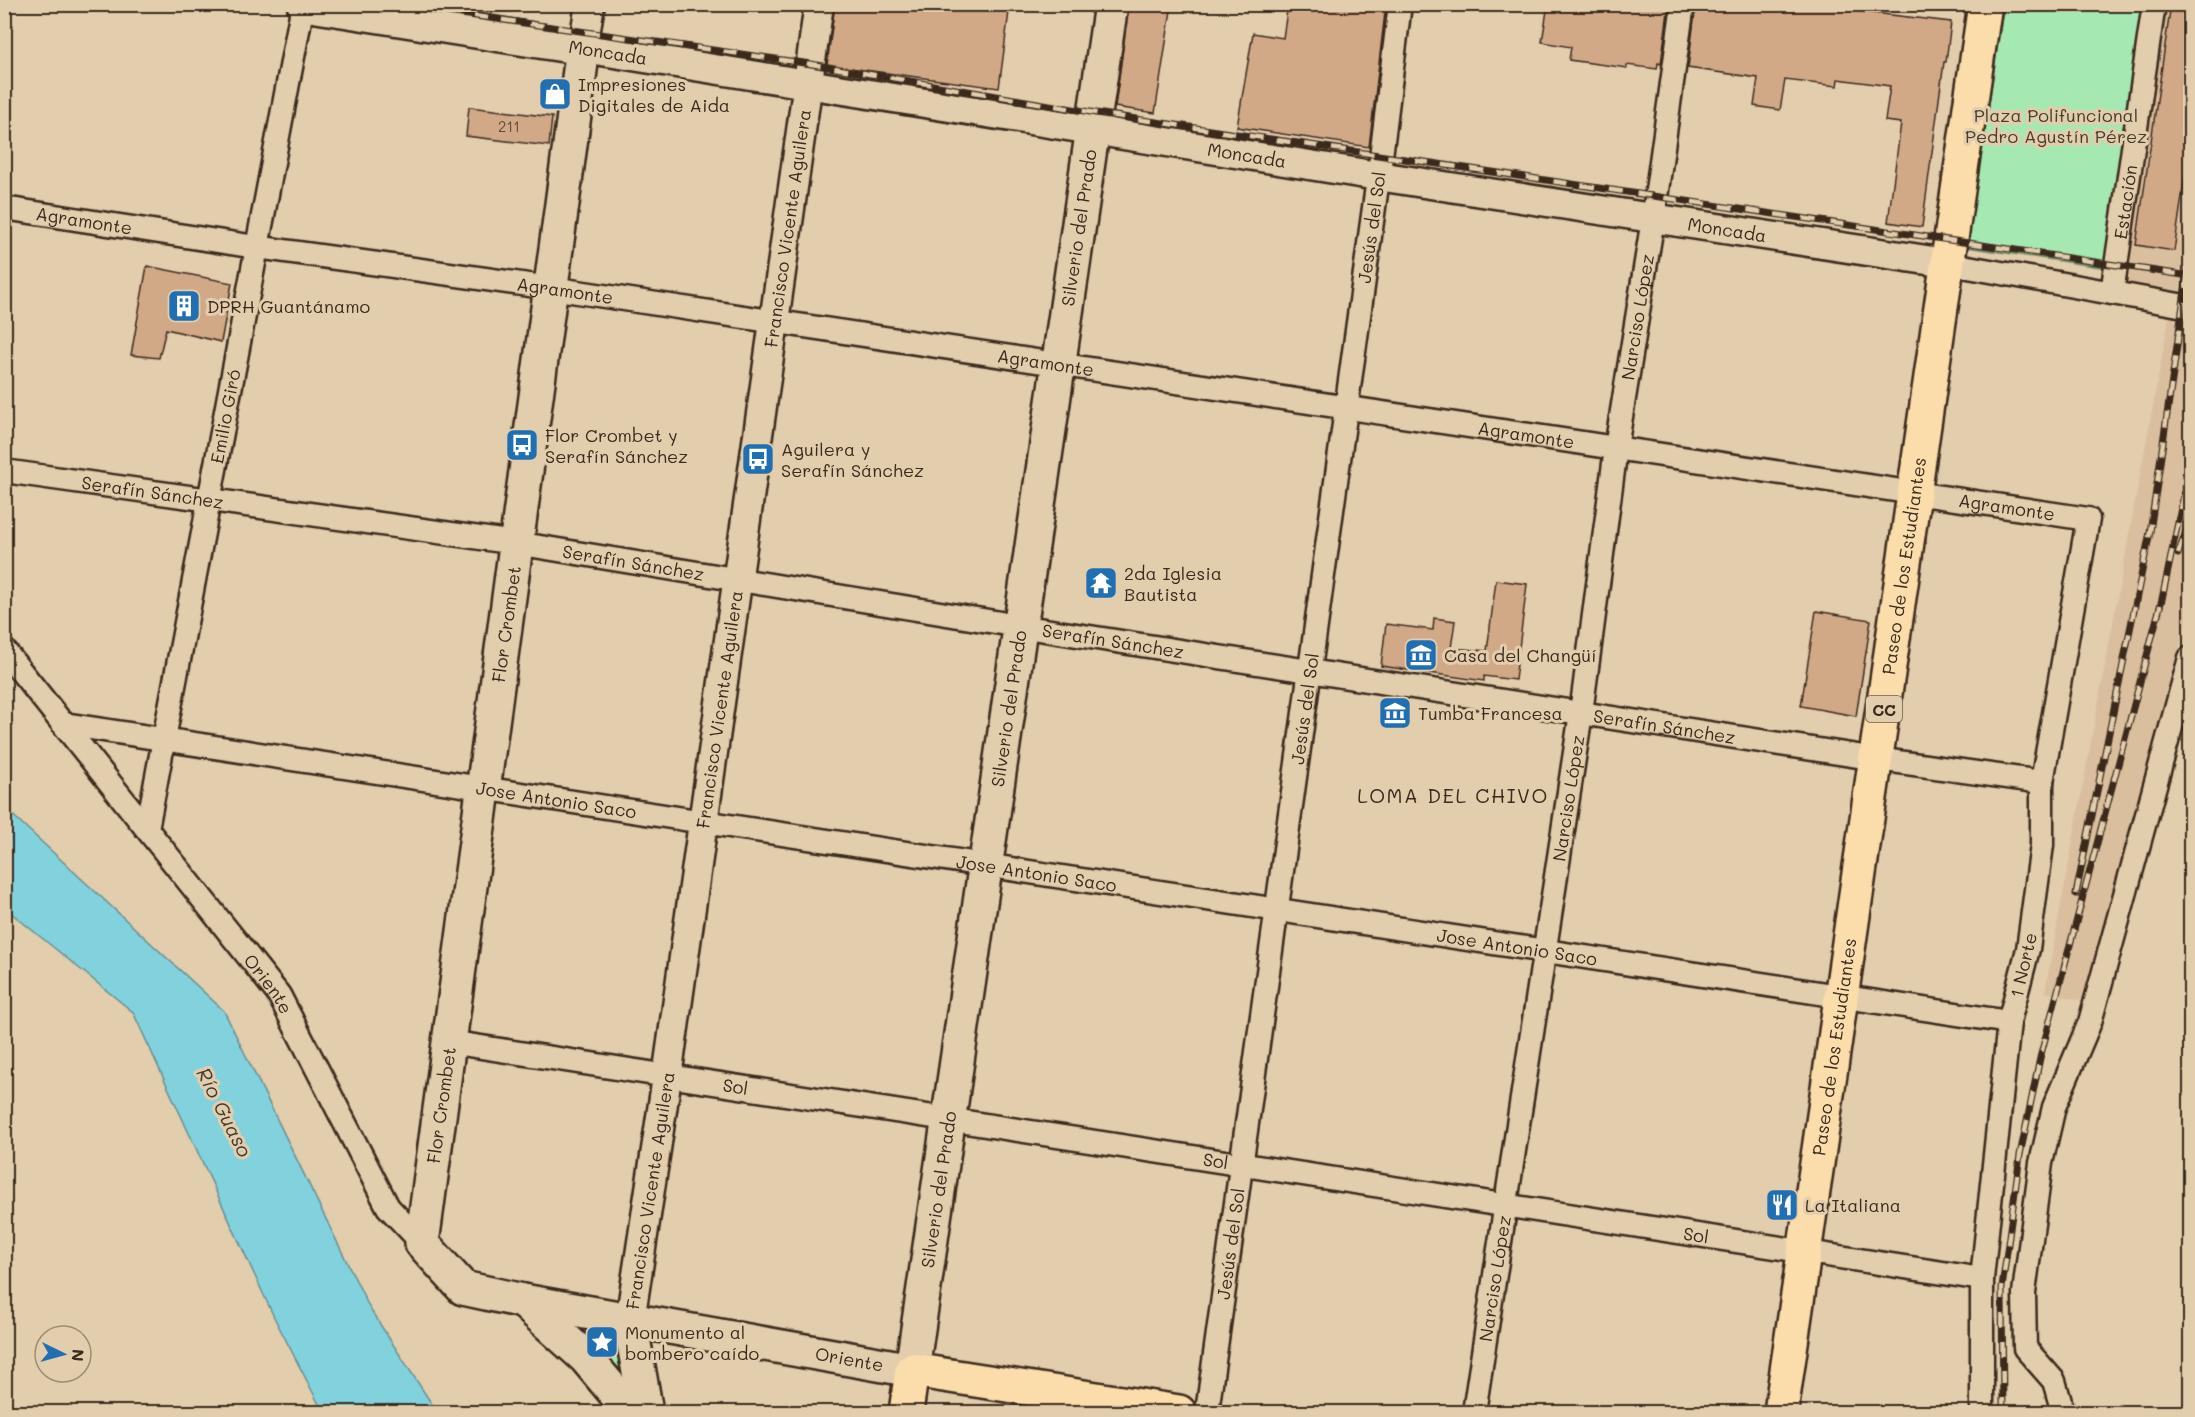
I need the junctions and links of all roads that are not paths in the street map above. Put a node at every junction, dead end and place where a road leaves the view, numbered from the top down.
1 (303, 4) edge
2 (590, 4) edge
3 (819, 4) edge
4 (1111, 4) edge
5 (1400, 4) edge
6 (1683, 4) edge
7 (2154, 4) edge
8 (1980, 5) edge
9 (583, 48) junction
10 (808, 84) junction
11 (1094, 130) junction
12 (1378, 176) junction
13 (4, 208) edge
14 (1653, 219) junction
15 (256, 247) junction
16 (1946, 263) junction
17 (551, 288) junction
18 (2112, 293) junction
19 (2190, 308) edge
20 (775, 321) junction
21 (1058, 364) junction
22 (1345, 407) junction
23 (1616, 448) junction
24 (4, 471) edge
25 (1913, 493) junction
26 (208, 499) junction
27 (2088, 519) joint
28 (516, 543) junction
29 (738, 579) junction
30 (1019, 626) junction
31 (4, 650) edge
32 (2190, 658) edge
33 (1310, 670) junction
34 (1581, 713) junction
35 (64, 724) junction
36 (163, 739) junction
37 (1877, 759) junction
38 (2042, 782) junction
39 (483, 789) junction
40 (704, 822) junction
41 (147, 829) junction
42 (987, 865) junction
43 (1276, 910) junction
44 (1545, 951) junction
45 (1842, 995) junction
46 (2009, 1022) junction
47 (449, 1042) junction
48 (667, 1077) junction
49 (950, 1119) junction
50 (1240, 1164) junction
51 (1505, 1205) junction
52 (422, 1243) junction
53 (1804, 1252) junction
54 (1982, 1279) junction
55 (523, 1301) junction
56 (630, 1321) junction
57 (912, 1370) junction
58 (631, 1413) edge
59 (646, 1413) edge
60 (906, 1413) edge
61 (1179, 1413) edge
62 (1207, 1413) edge
63 (1474, 1413) edge
64 (1780, 1413) edge
65 (1982, 1413) edge
66 (2063, 1413) edge

1 - 9 main road, Moncada
1 - 15 street, Emilio Giró
2 - 9 street, Flor Crombet
3 - 10 street, Francisco Vicente Aguilera
4 - 11 main road, Silverio del Prado
5 - 12 street, Jesús del Sol
6 - 14 street, Narciso López
7 - 18 street, Estación
8 - 16 main road, Paseo de los Estudiantes / CC
9 - 10 street, Moncada
9 - 17 main road, Flor Crombet
10 - 11 street, Moncada
10 - 20 street, Francisco Vicente Aguilera
11 - 12 street, Moncada
11 - 21 main road, Silverio del Prado
12 - 14 street, Moncada
12 - 22 street, Jesús del Sol
13 - 15 street, Agramonte
14 - 16 street, Moncada
14 - 23 street, Narciso López
15 - 17 street, Agramonte
15 - 26 street, Emilio Giró
16 - 18 street, Moncada
16 - 25 main road, Paseo de los Estudiantes / CC
17 - 20 street, Agramonte
17 - 28 main road, Flor Crombet
18 - 19 street, Moncada
20 - 21 street, Agramonte
20 - 29 street, Francisco Vicente Aguilera
21 - 22 street, Agramonte
21 - 30 main road, Silverio del Prado
22 - 23 street, Agramonte
22 - 33 street, Jesús del Sol
23 - 25 street, Agramonte
23 - 34 street, Narciso López
24 - 26 street, Serafín Sánchez
25 - 27 street, Agramonte
25 - 37 main road, Paseo de los Estudiantes / CC
26 - 28 street, Serafín Sánchez
26 - 36 street, Emilio Giró
27 - 38 street, 1 Norte
28 - 29 street, Serafín Sánchez
28 - 39 main road, Flor Crombet
29 - 30 street, Serafín Sánchez
29 - 40 street, Francisco Vicente Aguilera
30 - 33 street, Serafín Sánchez
30 - 42 main road, Silverio del Prado
31 - 35 street, Oriente
32 - 66 street
33 - 34 street, Serafín Sánchez
33 - 43 street, Jesús del Sol
34 - 37 street, Serafín Sánchez
34 - 44 street, Narciso López
35 - 36 street, Jose Antonio Saco
35 - 41 street, Oriente
36 - 39 street, Jose Antonio Saco
36 - 41 street, Emilio Giró
37 - 38 street, Serafín Sánchez
37 - 45 main road, Paseo de los Estudiantes / CC
38 - 46 street, 1 Norte
39 - 40 street, Jose Antonio Saco
39 - 47 main road, Flor Crombet
40 - 42 street, Jose Antonio Saco
40 - 48 street, Francisco Vicente Aguilera
41 - 52 street, Oriente
42 - 43 street, Jose Antonio Saco
42 - 49 main road, Silverio del Prado
43 - 44 street, Jose Antonio Saco
43 - 50 street, Jesús del Sol
44 - 45 street, Jose Antonio Saco
44 - 51 street, Narciso López
45 - 46 street, Jose Antonio Saco
45 - 53 main road, Paseo de los Estudiantes / CC
46 - 54 street, 1 Norte
47 - 48 street, Sol
47 - 52 main road, Flor Crombet
48 - 49 street, Sol
48 - 56 street, Francisco Vicente Aguilera
49 - 50 street, Sol
49 - 57 main road, Silverio del Prado
50 - 51 street, Sol
50 - 62 street, Jesús del Sol
51 - 53 street, Sol
51 - 63 street, Narciso López
52 - 55 main road, Oriente
53 - 54 street, Sol
53 - 64 main road, Paseo de los Estudiantes / CC
54 - 65 street, 1 Norte
55 - 56 main road, Oriente
55 - 58 main road
56 - 57 main road, Oriente
56 - 59 main road, Francisco Vicente Aguilera
57 - 60 main road, Silverio del Prado
57 - 61 main road, Oriente

